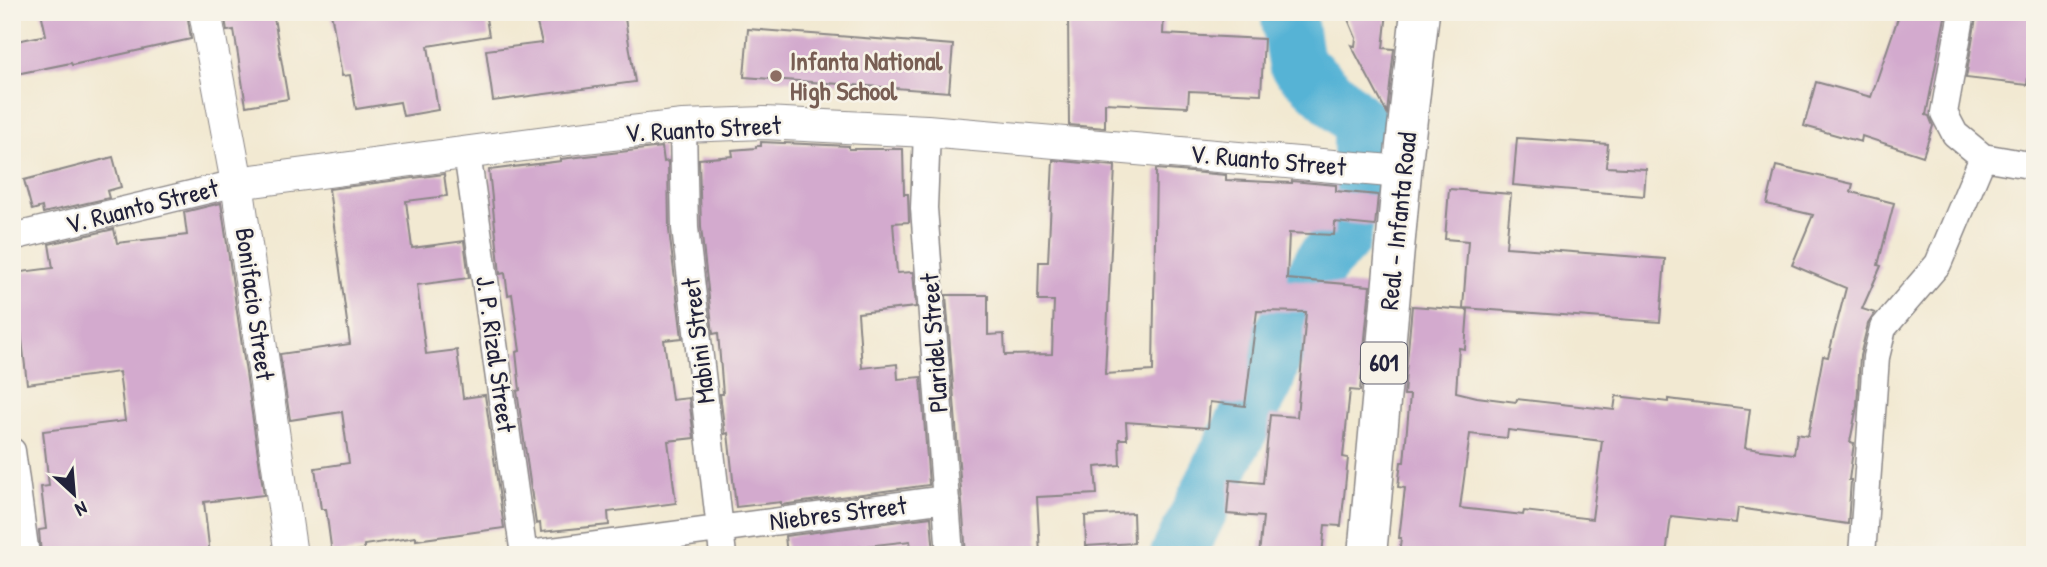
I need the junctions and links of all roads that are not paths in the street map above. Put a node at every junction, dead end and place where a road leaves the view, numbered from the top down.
1 (205, 12) edge
2 (1420, 12) edge
3 (1962, 12) edge
4 (683, 127) junction
5 (927, 131) junction
6 (467, 153) junction
7 (1983, 157) junction
8 (2035, 166) edge
9 (1402, 172) junction
10 (237, 183) junction
11 (12, 237) edge
12 (12, 451) edge
13 (946, 499) junction
14 (719, 528) junction
15 (26, 555) edge
16 (290, 555) edge
17 (523, 555) edge
18 (723, 555) edge
19 (950, 555) edge
20 (1367, 555) edge
21 (1862, 555) edge

1 - 10 street, Bonifacio Street
2 - 9 main road, Real - Infanta Road / 601
3 - 7 street
4 - 5 street, V. Ruanto Street
4 - 6 street, V. Ruanto Street
4 - 14 street, Mabini Street
5 - 9 street, V. Ruanto Street
5 - 13 street, Plaridel Street
6 - 10 street, V. Ruanto Street
6 - 17 street, J. P. Rizal Street
7 - 8 street
7 - 21 street
9 - 20 main road, Real - Infanta Road / 601
10 - 11 street, V. Ruanto Street
10 - 16 street, Bonifacio Street
12 - 15 street
13 - 14 street, Niebres Street
13 - 19 street, Plaridel Street
14 - 17 street, Niebres Street
14 - 18 street, Mabini Street

